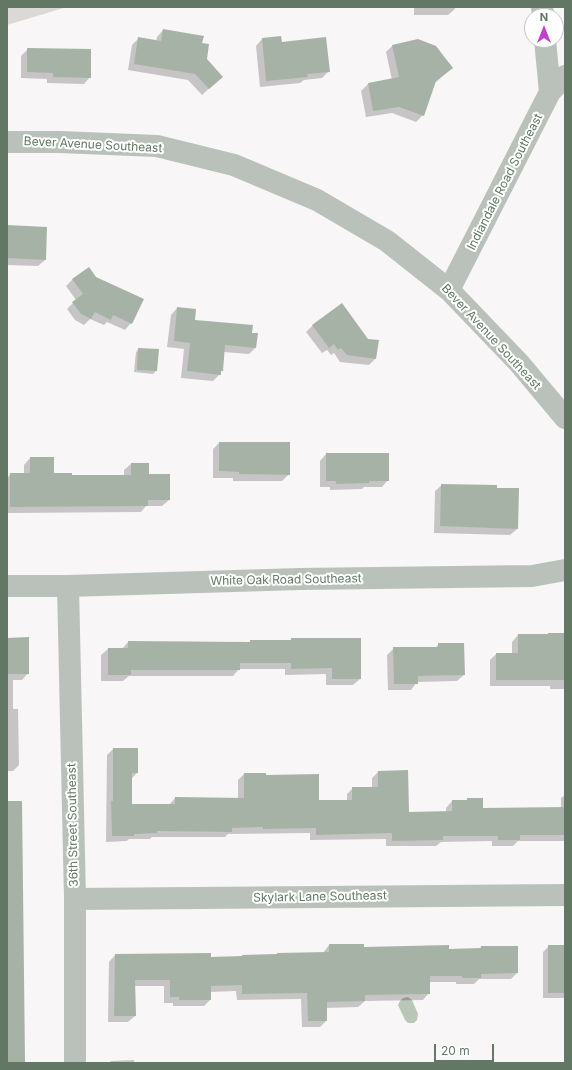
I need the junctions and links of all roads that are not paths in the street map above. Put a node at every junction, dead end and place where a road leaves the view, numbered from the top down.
1 (546, 48) edge
2 (565, 76) edge
3 (550, 92) junction
4 (7, 142) edge
5 (449, 290) junction
6 (565, 418) edge
7 (565, 570) edge
8 (7, 586) edge
9 (68, 586) junction
10 (565, 895) edge
11 (75, 899) junction
12 (75, 1063) edge

1 - 3 street
2 - 3 street, Indiandale Road Southeast
3 - 5 street, Indiandale Road Southeast
4 - 5 street, Bever Avenue Southeast
5 - 6 street, Bever Avenue Southeast
7 - 9 street, White Oak Road Southeast
8 - 9 street, White Oak Road Southeast
9 - 11 street, 36th Street Southeast
10 - 11 street, Skylark Lane Southeast
11 - 12 street, 36th Street Southeast

